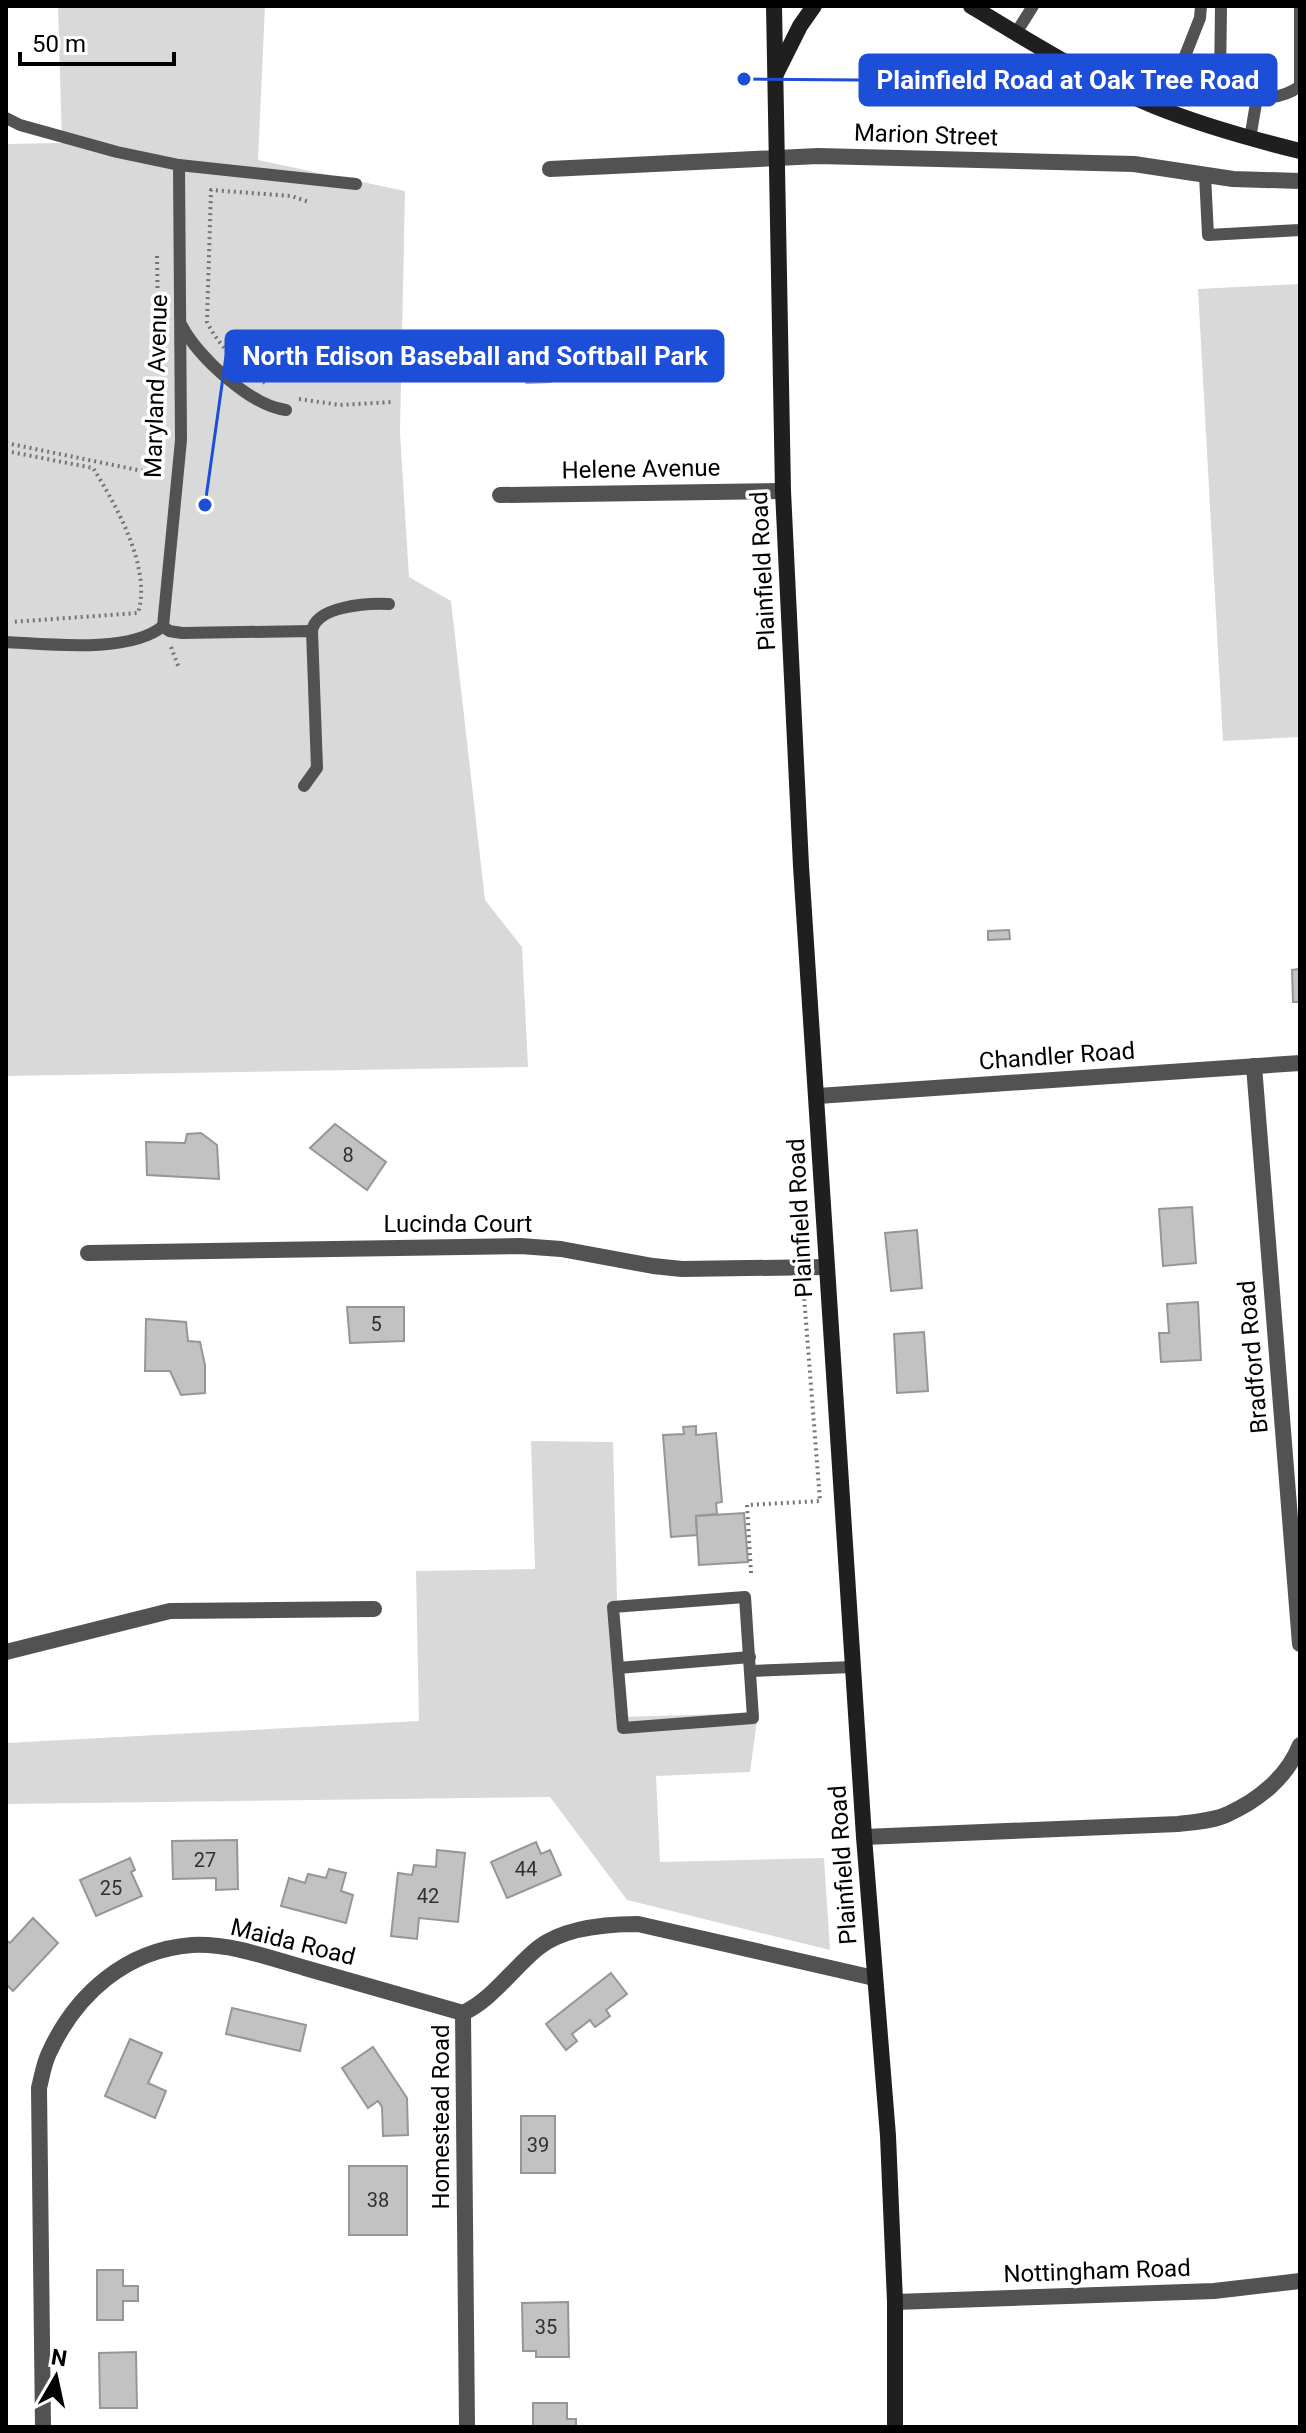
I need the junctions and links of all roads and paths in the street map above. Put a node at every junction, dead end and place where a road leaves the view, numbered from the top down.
1 (774, 6) edge
2 (814, 6) edge
3 (971, 6) edge
4 (1033, 6) edge
5 (1201, 6) edge
6 (1221, 6) edge
7 (1300, 6) edge
8 (1016, 33) junction
9 (776, 75) junction
10 (1257, 97) junction
11 (1164, 109) junction
12 (6, 118) edge
13 (1250, 139) junction
14 (1300, 151) edge
15 (777, 158) junction
16 (179, 165) junction
17 (550, 169) dead end
18 (1205, 175) junction
19 (1300, 181) edge
20 (356, 184) dead end
21 (309, 202) dead end
22 (1300, 230) edge
23 (157, 256) dead end
24 (181, 323) junction
25 (167, 343) dead end
26 (266, 384) dead end
27 (288, 396) dead end
28 (392, 402) dead end
29 (286, 410) dead end
30 (6, 443) edge
31 (6, 451) edge
32 (169, 477) dead end
33 (783, 491) junction
34 (500, 495) dead end
35 (389, 604) dead end
36 (11, 622) dead end
37 (163, 626) junction
38 (312, 631) junction
39 (6, 642) edge
40 (304, 786) dead end
41 (1300, 1063) edge
42 (1254, 1066) junction
43 (818, 1096) junction
44 (88, 1253) dead end
45 (826, 1267) junction
46 (802, 1269) junction
47 (751, 1573) dead end
48 (374, 1609) dead end
49 (1300, 1644) edge
50 (6, 1652) edge
51 (751, 1664) junction
52 (853, 1667) junction
53 (618, 1668) junction
54 (1300, 1745) edge
55 (864, 1837) junction
56 (874, 1978) junction
57 (463, 2013) junction
58 (1300, 2281) edge
59 (895, 2302) junction
60 (43, 2427) edge
61 (467, 2427) edge
62 (895, 2427) edge

1 - 9 street, Plainfield Road
2 - 9 street
3 - 8 street
4 - 8 lane
5 - 11 lane
6 - 10 lane
7 - 10 lane
8 - 11 street
9 - 15 street, Plainfield Road
10 - 13 lane
11 - 13 street
12 - 16 lane
13 - 14 street
15 - 17 street, Marion Street
15 - 18 street, Marion Street
15 - 33 street, Plainfield Road
16 - 20 lane
16 - 24 lane, Maryland Avenue
18 - 19 street, Marion Street
18 - 22 lane
21 - 26 path
23 - 25 path
24 - 29 lane
24 - 37 lane, Maryland Avenue
27 - 28 path
30 - 32 path
31 - 36 path
33 - 34 street, Helene Avenue
33 - 43 street, Plainfield Road
35 - 38 lane
37 - 38 lane
37 - 39 lane
38 - 40 lane
41 - 42 street, Chandler Road
42 - 43 street, Chandler Road
42 - 49 street, Bradford Road
43 - 45 street, Plainfield Road
44 - 46 street, Lucinda Court
45 - 46 street, Lucinda Court
45 - 52 street, Plainfield Road
46 - 47 path
48 - 50 street
51 - 52 lane
51 - 53 lane
51 - 53 lane
51 - 53 lane
52 - 55 street, Plainfield Road
54 - 55 street
55 - 56 street, Plainfield Road
56 - 57 street, Homestead Road
56 - 59 street, Plainfield Road
57 - 60 street, Maida Road
57 - 61 street, Homestead Road
58 - 59 street, Nottingham Road
59 - 62 street, Plainfield Road

